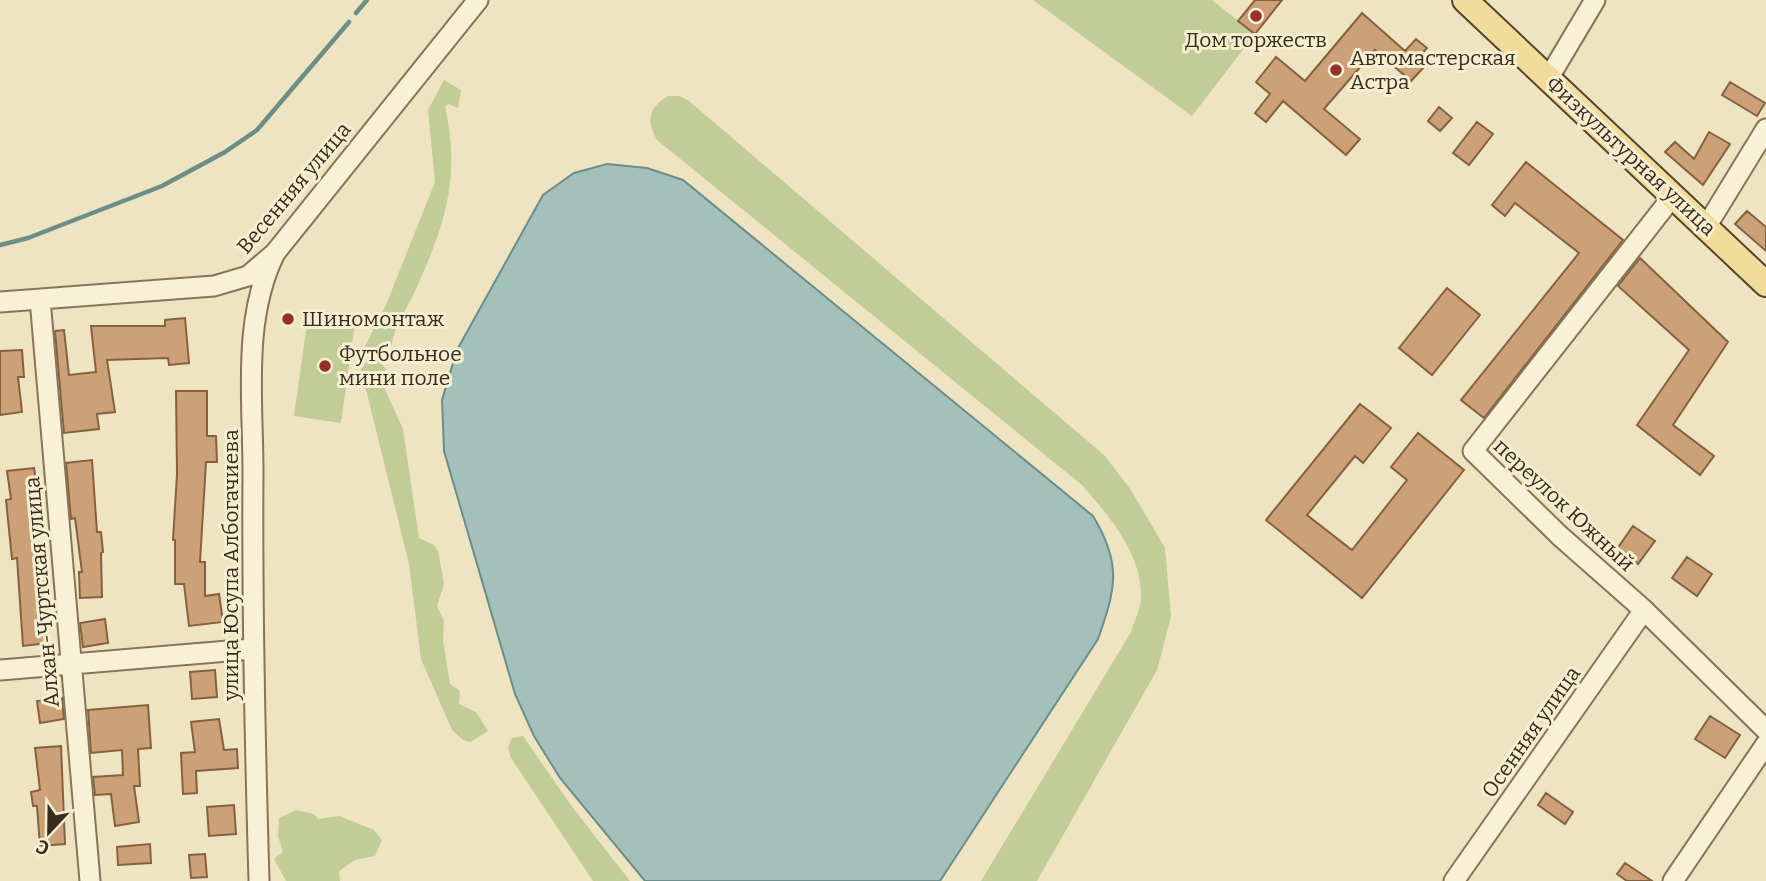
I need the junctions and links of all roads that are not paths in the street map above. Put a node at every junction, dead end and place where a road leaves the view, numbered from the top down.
1 (478, 0) edge
2 (1465, 0) edge
3 (1595, 0) edge
4 (1548, 79) junction
5 (1766, 129) edge
6 (1673, 197) junction
7 (1706, 227) junction
8 (275, 253) junction
9 (1766, 284) edge
10 (40, 299) junction
11 (0, 302) edge
12 (1644, 610) junction
13 (252, 649) junction
14 (72, 665) junction
15 (0, 670) edge
16 (1766, 730) edge
17 (1766, 744) edge
18 (90, 881) edge
19 (260, 881) edge
20 (1454, 881) edge
21 (1673, 881) edge

1 - 8 street, Весенняя улица
2 - 4 main road, Физкультурная улица
3 - 4 street
4 - 6 main road, Физкультурная улица
5 - 7 street
6 - 7 main road, Физкультурная улица
6 - 12 street, переулок Южный
7 - 9 main road, Физкультурная улица
8 - 10 street, Весенняя улица
8 - 13 street, улица Юсупа Албогачиева
10 - 11 street, Весенняя улица
10 - 14 street, Алхан-Чуртская улица
12 - 16 street, переулок Южный
12 - 20 street, Осенняя улица
13 - 14 street
13 - 19 street, улица Юсупа Албогачиева
14 - 15 street
14 - 18 street, Алхан-Чуртская улица
17 - 21 street

